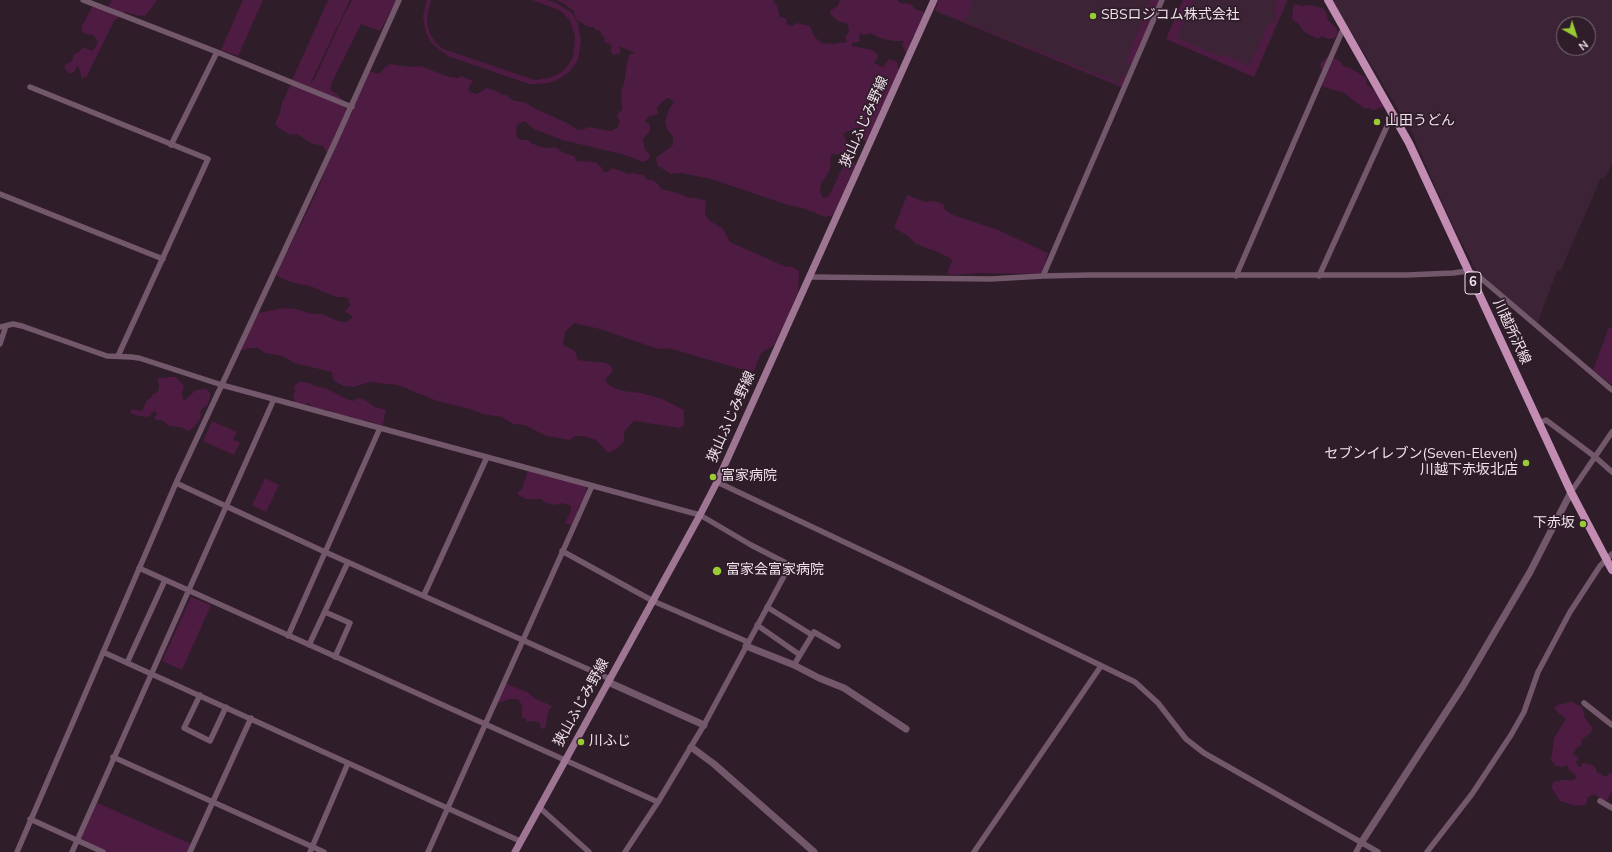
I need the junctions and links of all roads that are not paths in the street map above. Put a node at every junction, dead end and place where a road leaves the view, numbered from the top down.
1 (83, 0) edge
2 (399, 0) edge
3 (934, 0) edge
4 (1162, 0) edge
5 (1328, 0) edge
6 (1344, 27) junction
7 (217, 52) junction
8 (30, 87) dead end
9 (352, 107) junction
10 (1393, 113) junction
11 (171, 145) junction
12 (0, 194) edge
13 (163, 259) junction
14 (1468, 271) junction
15 (1043, 276) junction
16 (1236, 276) junction
17 (1319, 276) junction
18 (810, 277) junction
19 (6, 326) junction
20 (0, 327) edge
21 (0, 344) edge
22 (118, 356) junction
23 (222, 385) junction
24 (1612, 390) edge
25 (274, 399) junction
26 (1539, 423) junction
27 (380, 428) junction
28 (1612, 432) edge
29 (487, 456) junction
30 (1594, 456) junction
31 (1612, 472) edge
32 (717, 482) junction
33 (176, 483) junction
34 (592, 486) junction
35 (1571, 492) junction
36 (226, 506) junction
37 (700, 515) junction
38 (562, 551) junction
39 (325, 552) junction
40 (1609, 557) edge
41 (348, 562) junction
42 (139, 568) junction
43 (1612, 570) edge
44 (165, 580) junction
45 (189, 591) junction
46 (424, 595) junction
47 (653, 601) junction
48 (767, 607) junction
49 (325, 612) junction
50 (757, 625) junction
51 (812, 635) junction
52 (288, 636) junction
53 (522, 640) junction
54 (747, 644) junction
55 (309, 645) junction
56 (838, 646) dead end
57 (104, 652) junction
58 (800, 655) junction
59 (335, 657) junction
60 (127, 663) junction
61 (794, 665) junction
62 (1101, 666) junction
63 (151, 673) junction
64 (609, 681) junction
65 (200, 695) junction
66 (1584, 703) dead end
67 (226, 707) junction
68 (251, 718) junction
69 (485, 724) junction
70 (704, 725) junction
71 (1612, 725) edge
72 (906, 728) dead end
73 (691, 747) junction
74 (113, 757) junction
75 (565, 761) junction
76 (348, 763) junction
77 (212, 801) junction
78 (1600, 801) dead end
79 (658, 802) junction
80 (448, 807) junction
81 (539, 807) junction
82 (1612, 808) edge
83 (30, 819) junction
84 (77, 840) junction
85 (520, 841) junction
86 (1361, 843) junction
87 (311, 849) edge
88 (17, 852) edge
89 (72, 852) edge
90 (103, 852) edge
91 (190, 852) edge
92 (324, 852) edge
93 (428, 852) edge
94 (514, 852) edge
95 (589, 852) edge
96 (625, 852) edge
97 (814, 852) edge
98 (974, 852) edge
99 (1356, 852) edge
100 (1378, 852) edge
101 (1427, 852) edge

1 - 7 street
2 - 9 street
3 - 18 main road, 狭山ふじみ野線
4 - 15 street
5 - 6 main road, 川越所沢線 / 6
6 - 10 main road, 川越所沢線 / 6
6 - 16 street
7 - 9 street
7 - 11 street
8 - 11 street
9 - 23 street
10 - 14 main road, 川越所沢線 / 6
10 - 17 street
11 - 13 street
12 - 13 street
13 - 22 street
14 - 17 street
14 - 24 street
14 - 26 main road, 川越所沢線 / 6
15 - 16 street
15 - 18 street
16 - 17 street
18 - 32 main road, 狭山ふじみ野線
19 - 20 street
19 - 21 street
19 - 22 street
22 - 23 street
23 - 25 street
23 - 33 street
25 - 27 street
25 - 36 street
26 - 30 street
26 - 35 main road, 川越所沢線 / 6
27 - 29 street
27 - 39 street
28 - 30 street
29 - 34 street
29 - 46 street
30 - 31 street
30 - 35 street
32 - 37 main road, 狭山ふじみ野線
32 - 62 street
33 - 36 street
33 - 42 street
34 - 37 street
34 - 38 street
35 - 40 main road, 川越所沢線 / 6
35 - 86 street
36 - 39 street
36 - 45 street
37 - 47 main road, 狭山ふじみ野線
37 - 48 street
38 - 47 street
38 - 53 street
39 - 41 street
39 - 52 street
40 - 43 main road, 川越所沢線 / 6
40 - 101 street
41 - 46 street
41 - 49 street
42 - 44 street
42 - 57 street
44 - 45 street
44 - 60 street
45 - 52 street
45 - 63 street
46 - 53 street
47 - 54 street
47 - 64 main road, 狭山ふじみ野線
48 - 50 street
48 - 51 street
49 - 55 street
49 - 59 street
50 - 54 street
50 - 58 street
51 - 56 street
51 - 58 street
52 - 55 street
53 - 64 street
53 - 69 street
54 - 61 street
54 - 70 street
55 - 59 street
57 - 60 street
57 - 83 street
58 - 61 street
59 - 69 street
60 - 63 street
61 - 72 street
62 - 86 street
62 - 98 street
63 - 65 street
63 - 74 street
64 - 70 street
64 - 75 main road, 狭山ふじみ野線
65 - 67 street
65 - 67 street
66 - 71 street
67 - 68 street
68 - 76 street
68 - 77 street
69 - 75 street
69 - 80 street
70 - 73 street
73 - 79 street
73 - 97 street
74 - 77 street
74 - 84 street
75 - 79 street
75 - 81 main road, 狭山ふじみ野線
76 - 80 street
76 - 87 street
77 - 87 street
77 - 91 street
78 - 82 street
79 - 96 street
80 - 85 street
80 - 93 street
81 - 85 main road, 狭山ふじみ野線
81 - 95 street
83 - 84 street
83 - 88 street
84 - 89 street
84 - 90 street
85 - 94 main road, 狭山ふじみ野線
86 - 99 street
86 - 100 street
87 - 92 street

